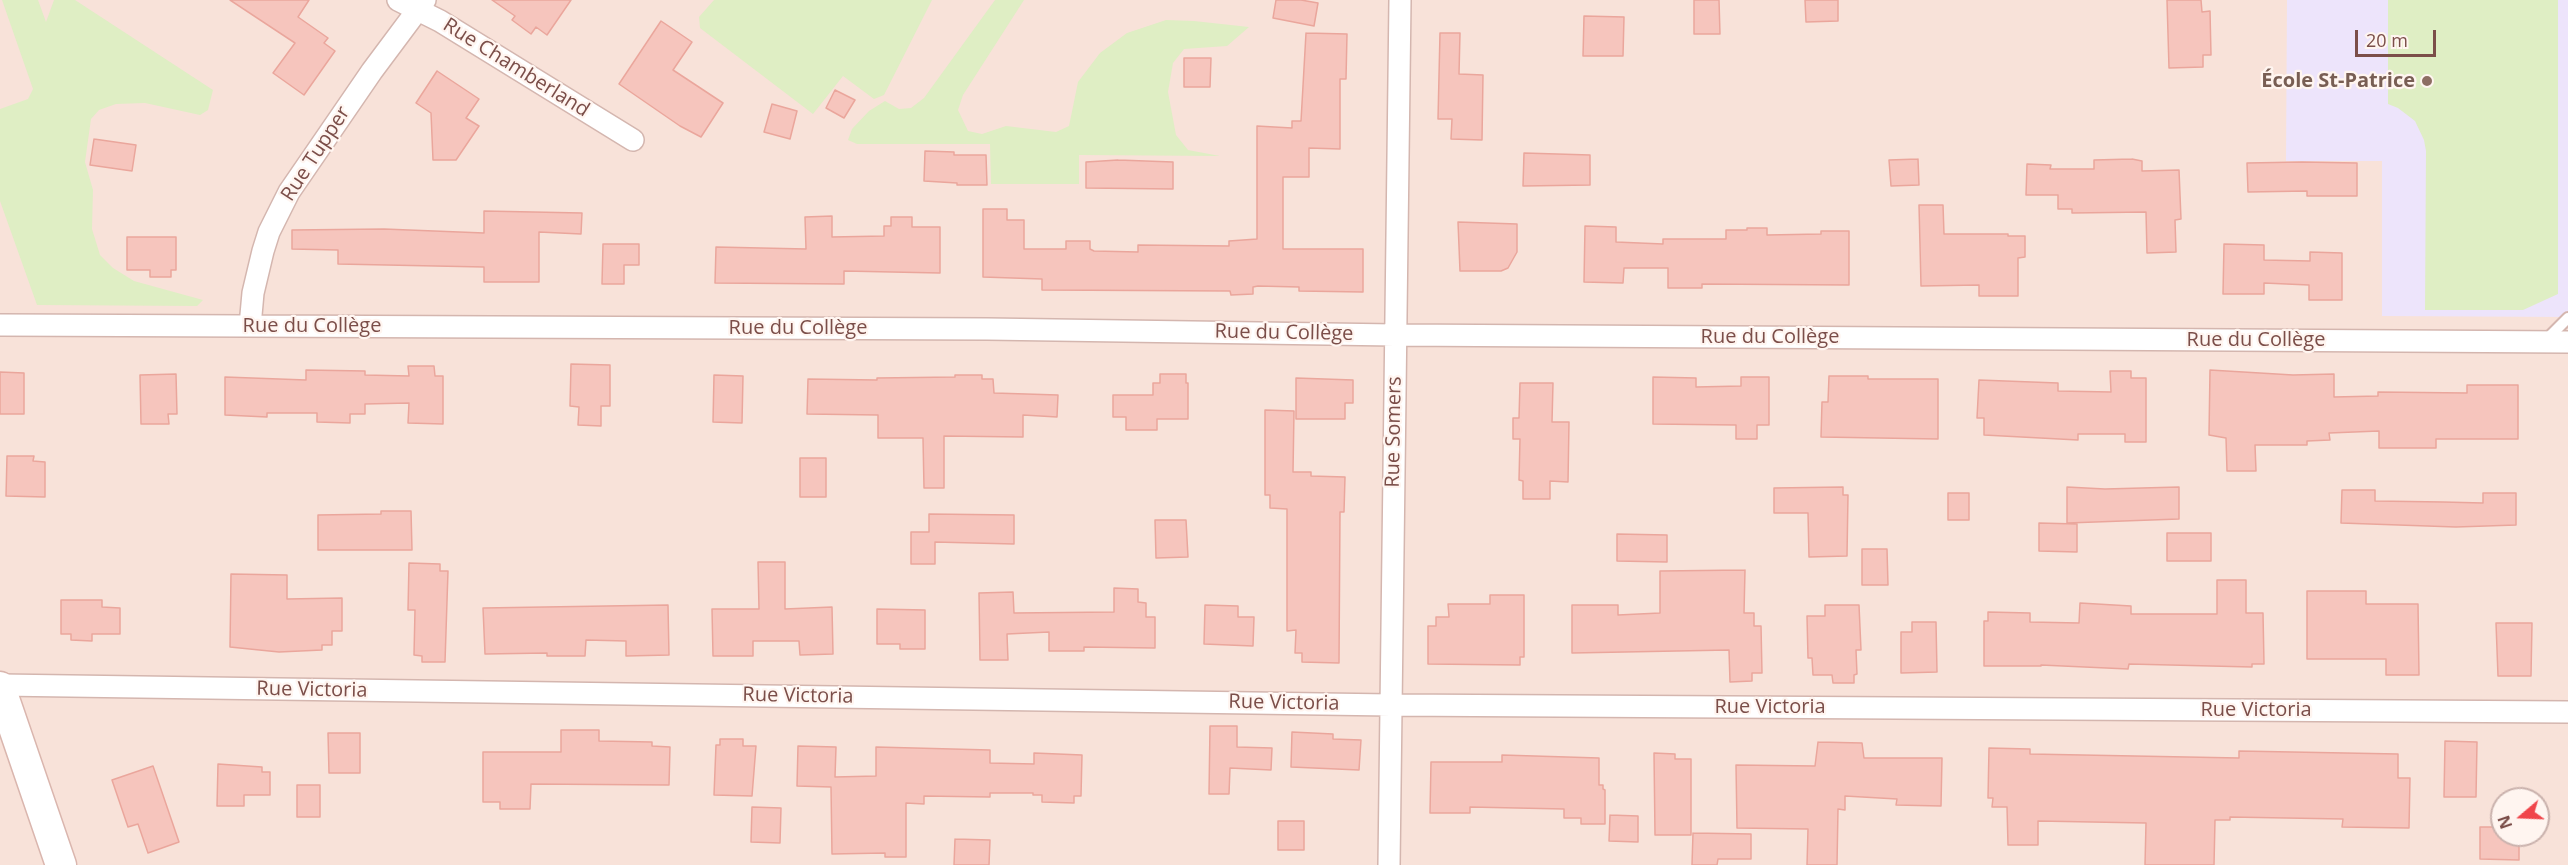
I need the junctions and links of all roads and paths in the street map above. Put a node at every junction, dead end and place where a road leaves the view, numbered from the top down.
1 (398, 0) edge
2 (1400, 0) edge
3 (422, 5) edge
4 (633, 140) dead end
5 (2568, 318) edge
6 (0, 325) edge
7 (250, 326) junction
8 (1395, 335) junction
9 (2544, 342) junction
10 (2568, 342) edge
11 (0, 686) edge
12 (1391, 705) junction
13 (2568, 712) edge
14 (61, 865) edge
15 (1389, 865) edge

1 - 3 street, Rue Chamberland
2 - 8 street, Rue Somers
3 - 4 street, Rue Chamberland
3 - 7 street, Rue Tupper
5 - 9 lane
6 - 7 street, Rue du Collège
7 - 8 street, Rue du Collège
8 - 9 street, Rue du Collège
8 - 12 street, Rue Somers
9 - 10 street, Rue du Collège
11 - 12 street, Rue Victoria
11 - 14 street
12 - 13 street, Rue Victoria
12 - 15 street, Rue Somers

